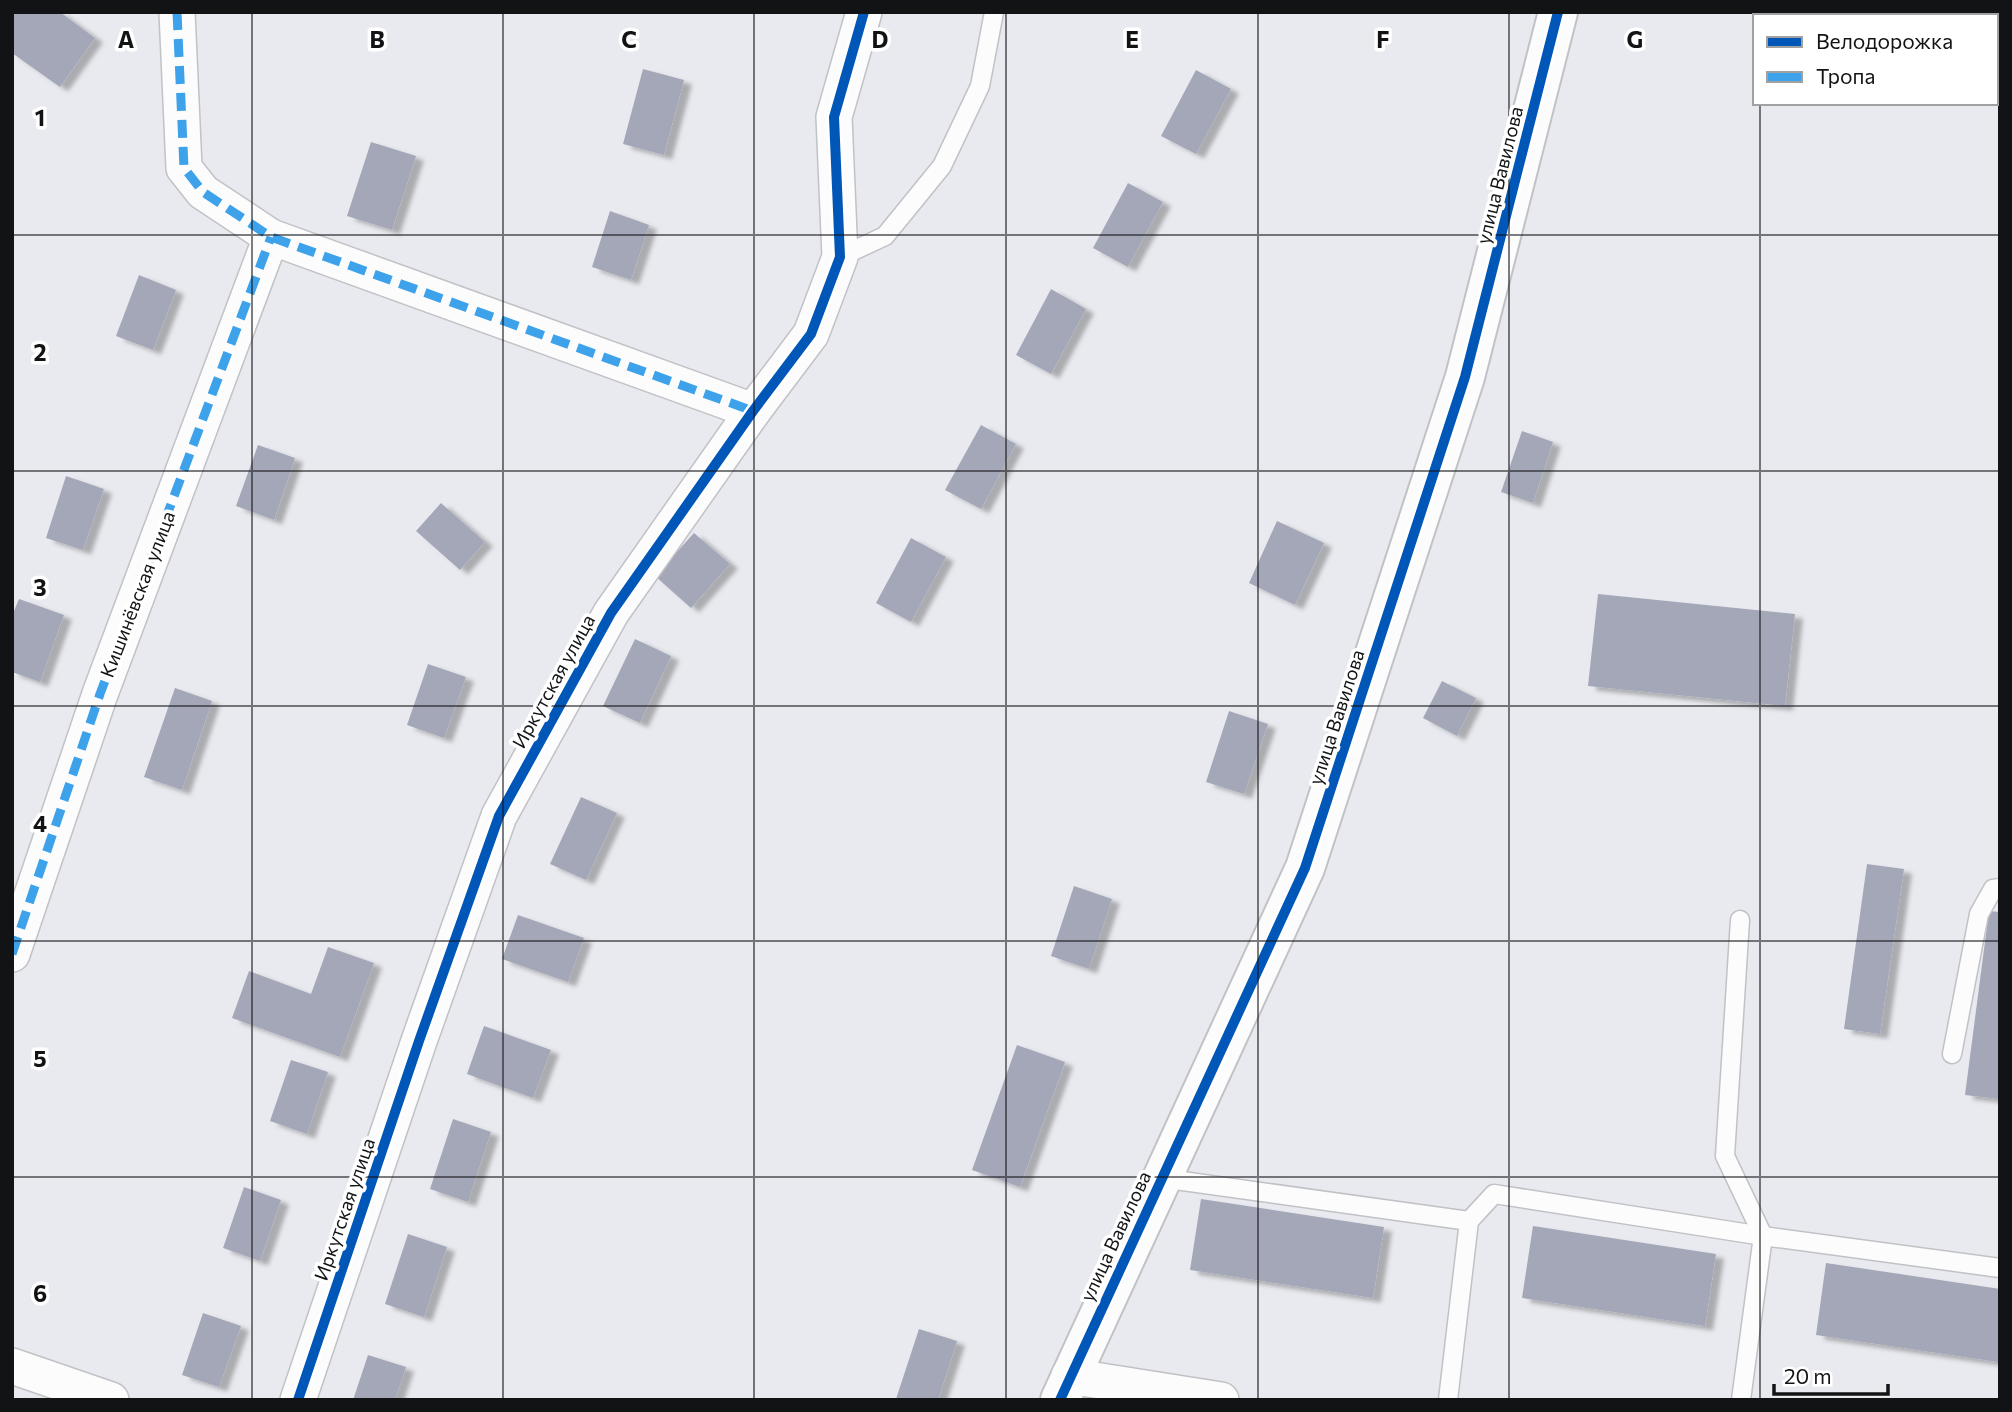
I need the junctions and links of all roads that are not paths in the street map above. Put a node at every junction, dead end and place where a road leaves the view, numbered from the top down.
1 (177, 12) edge
2 (864, 12) edge
3 (994, 12) edge
4 (1558, 12) edge
5 (271, 237) junction
6 (840, 257) junction
7 (753, 411) junction
8 (2000, 888) edge
9 (1740, 920) dead end
10 (12, 954) edge
11 (1952, 1054) dead end
12 (1161, 1178) junction
13 (1469, 1221) junction
14 (1763, 1236) junction
15 (2000, 1268) edge
16 (12, 1366) edge
17 (1064, 1388) edge
18 (111, 1400) edge
19 (298, 1400) edge
20 (1221, 1400) edge
21 (1448, 1400) edge
22 (1741, 1400) edge

1 - 5 street
2 - 6 street, Иркутская улица
3 - 6 lane
4 - 12 street, улица Вавилова
5 - 7 street
5 - 10 street, Кишинёвская улица
6 - 7 street, Иркутская улица
7 - 19 street, Иркутская улица
8 - 11 lane
9 - 14 lane
12 - 13 lane
12 - 17 street, улица Вавилова
13 - 14 lane
13 - 21 lane
14 - 15 lane
14 - 22 lane
16 - 18 street
17 - 20 street, улица Вавилова

